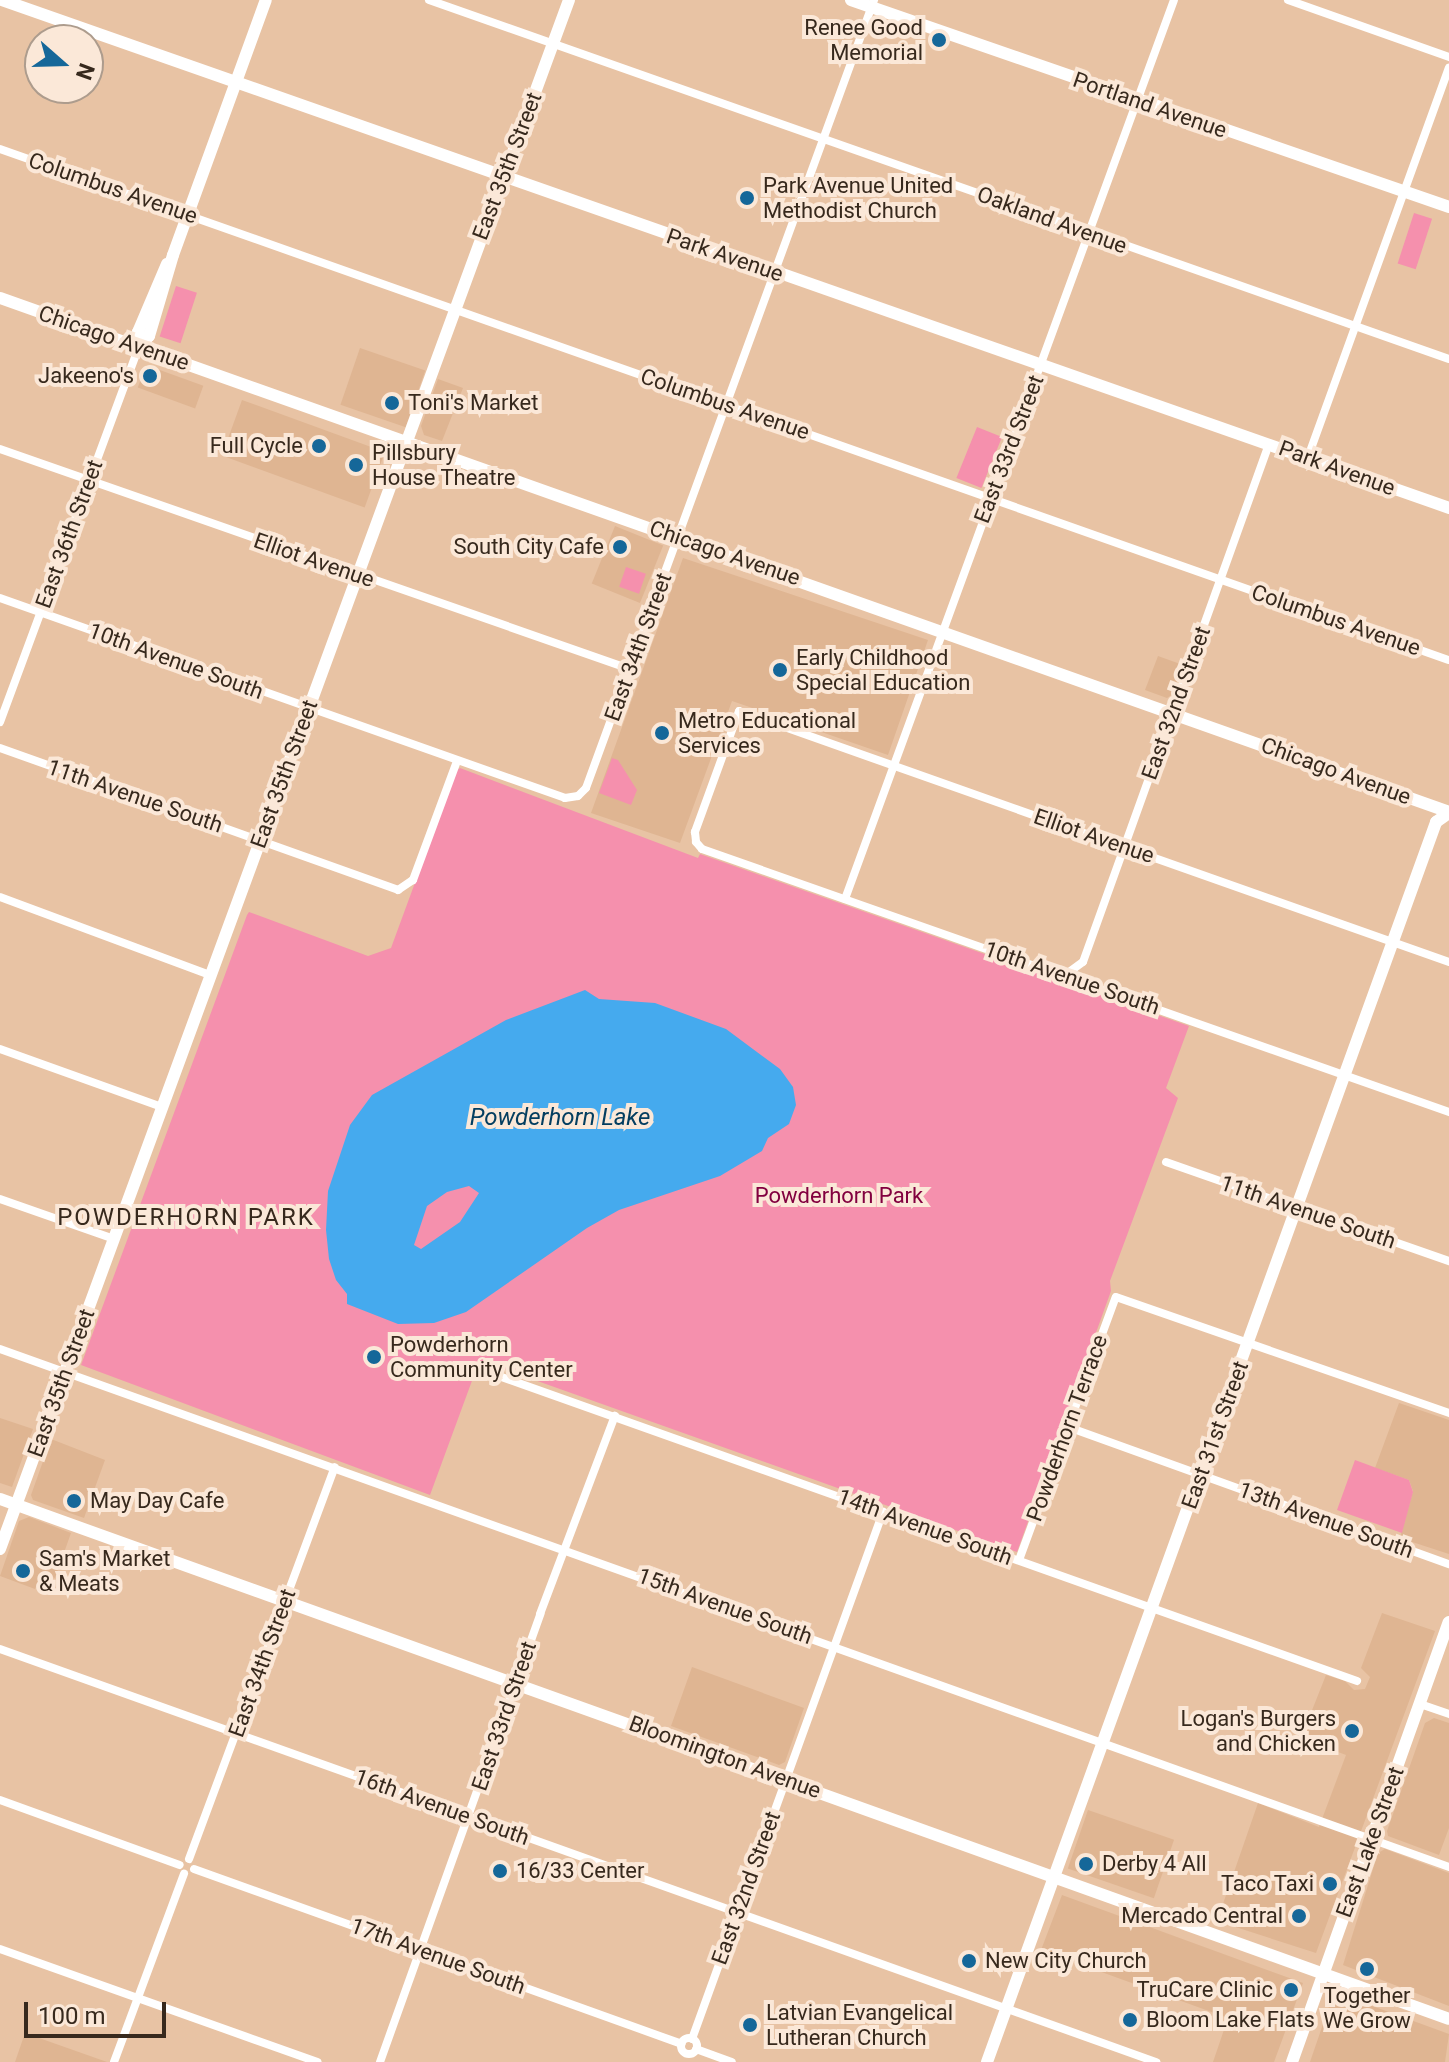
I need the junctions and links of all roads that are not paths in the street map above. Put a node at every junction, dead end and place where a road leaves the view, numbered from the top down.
1 (2, 0) edge
2 (266, 0) edge
3 (429, 0) edge
4 (569, 0) edge
5 (851, 0) edge
6 (1174, 0) edge
7 (1288, 0) edge
8 (872, 4) edge
9 (553, 44) junction
10 (1449, 57) edge
11 (1449, 68) edge
12 (236, 82) junction
13 (1137, 101) junction
14 (824, 139) junction
15 (0, 149) edge
16 (504, 178) junction
17 (1404, 192) junction
18 (1449, 207) edge
19 (187, 214) junction
20 (1089, 233) junction
21 (773, 271) junction
22 (0, 298) edge
23 (454, 309) junction
24 (1356, 326) junction
25 (139, 347) junction
26 (1449, 359) edge
27 (1041, 364) junction
28 (725, 403) junction
29 (407, 441) junction
30 (1269, 444) junction
31 (0, 449) edge
32 (1308, 457) junction
33 (90, 480) junction
34 (990, 498) junction
35 (1449, 508) edge
36 (677, 537) junction
37 (358, 575) junction
38 (1220, 579) junction
39 (0, 598) edge
40 (41, 613) junction
41 (942, 631) junction
42 (1449, 660) edge
43 (630, 669) junction
44 (309, 708) junction
45 (1173, 712) junction
46 (0, 722) edge
47 (0, 748) edge
48 (457, 761) junction
49 (893, 765) junction
50 (578, 796) joint
51 (1449, 812) edge
52 (259, 840) junction
53 (696, 842) joint
54 (1124, 847) junction
55 (0, 897) edge
56 (845, 899) junction
57 (1393, 943) junction
58 (1083, 962) junction
59 (1449, 962) edge
60 (210, 975) junction
61 (1065, 975) junction
62 (1097, 987) junction
63 (0, 1049) edge
64 (1346, 1075) junction
65 (162, 1107) junction
66 (1449, 1112) edge
67 (1166, 1162) dead end
68 (0, 1199) edge
69 (1297, 1207) junction
70 (114, 1239) junction
71 (1449, 1261) edge
72 (1249, 1342) junction
73 (0, 1349) edge
74 (66, 1372) junction
75 (493, 1374) dead end
76 (1449, 1413) edge
77 (615, 1416) junction
78 (1068, 1427) junction
79 (335, 1467) junction
80 (1201, 1475) junction
81 (0, 1499) edge
82 (16, 1505) junction
83 (883, 1512) junction
84 (0, 1549) edge
85 (565, 1550) junction
86 (1019, 1560) junction
87 (1449, 1564) edge
88 (284, 1601) junction
89 (1153, 1607) junction
90 (1449, 1622) edge
91 (834, 1645) junction
92 (0, 1649) edge
93 (1357, 1681) dead end
94 (517, 1683) junction
95 (1420, 1704) junction
96 (1449, 1714) edge
97 (235, 1733) junction
98 (1103, 1742) junction
99 (784, 1779) junction
100 (0, 1800) edge
101 (469, 1816) junction
102 (1372, 1838) junction
103 (189, 1859) junction
104 (1449, 1867) edge
105 (182, 1869) junction
106 (194, 1869) junction
107 (1054, 1875) junction
108 (737, 1913) junction
109 (0, 1949) edge
110 (420, 1949) junction
111 (1324, 1973) junction
112 (138, 1999) junction
113 (1007, 2009) junction
114 (1449, 2019) edge
115 (692, 2039) junction
116 (682, 2044) junction
117 (696, 2049) junction
118 (685, 2058) edge
119 (114, 2062) edge
120 (317, 2062) edge
121 (380, 2062) edge
122 (732, 2062) edge
123 (987, 2062) edge
124 (1156, 2062) edge
125 (1292, 2062) edge

1 - 12 street, Park Avenue
2 - 12 street, East 36th Street
3 - 9 street, Oakland Avenue
4 - 9 street, East 35th Street
5 - 8 street, Portland Avenue
6 - 13 street, East 33rd Street
7 - 10 street
8 - 13 street, Portland Avenue
8 - 14 street, East 34th Street
9 - 14 street, Oakland Avenue
9 - 16 street, East 35th Street
11 - 17 street
12 - 16 street, Park Avenue
12 - 19 street, East 36th Street
13 - 17 street, Portland Avenue
13 - 20 street, East 33rd Street
14 - 20 street, Oakland Avenue
14 - 21 street, East 34th Street
15 - 19 street, Columbus Avenue
16 - 21 street, Park Avenue
16 - 23 street, East 35th Street
17 - 18 street, Portland Avenue
17 - 24 street
19 - 23 street, Columbus Avenue
19 - 25 street, East 36th Street
20 - 24 street, Oakland Avenue
20 - 27 street, East 33rd Street
21 - 27 street, Park Avenue
21 - 28 street, East 34th Street
22 - 25 street, Chicago Avenue
23 - 28 street, Columbus Avenue
23 - 29 street, East 35th Street
24 - 26 street, Oakland Avenue
24 - 32 street
25 - 29 street, Chicago Avenue
25 - 33 street, East 36th Street
27 - 30 street, Park Avenue
27 - 34 street, East 33rd Street
28 - 34 street, Columbus Avenue
28 - 36 street, East 34th Street
29 - 36 street, Chicago Avenue
29 - 37 street, East 35th Street
30 - 32 street, Park Avenue
30 - 38 street, East 32nd Street
31 - 33 street, Elliot Avenue
32 - 35 street, Park Avenue
33 - 37 street, Elliot Avenue
33 - 40 street, East 36th Street
34 - 38 street, Columbus Avenue
34 - 41 street, East 33rd Street
36 - 41 street, Chicago Avenue
36 - 43 street, East 34th Street
37 - 43 street, Elliot Avenue
37 - 44 street, East 35th Street
38 - 42 street, Columbus Avenue
38 - 45 street, East 32nd Street
39 - 40 street, 10th Avenue South
40 - 44 street, 10th Avenue South
40 - 46 street, East 36th Street
41 - 45 street, Chicago Avenue
41 - 49 street, East 33rd Street
43 - 50 street, East 34th Street
44 - 48 street, 10th Avenue South
44 - 52 street, East 35th Street
45 - 51 street, Chicago Avenue
45 - 54 street, East 32nd Street
47 - 52 street, 11th Avenue South
48 - 50 street, 10th Avenue South
48 - 52 street, 11th Avenue South
49 - 53 street, Elliot Avenue
49 - 54 street, Elliot Avenue
49 - 56 street, East 33rd Street
51 - 57 street, East 31st Street
52 - 60 street, East 35th Street
53 - 56 street, 10th Avenue South
54 - 57 street, Elliot Avenue
54 - 58 street, East 32nd Street
55 - 60 street
56 - 61 street, 10th Avenue South
57 - 59 street, Elliot Avenue
57 - 64 street, East 31st Street
58 - 61 street
58 - 62 street
60 - 65 street, East 35th Street
61 - 62 street, 10th Avenue South
62 - 64 street, 10th Avenue South
63 - 65 street
64 - 66 street, 10th Avenue South
64 - 69 street, East 31st Street
65 - 70 street, East 35th Street
67 - 69 street, 11th Avenue South
68 - 70 street
69 - 71 street, 11th Avenue South
69 - 72 street, East 31st Street
70 - 74 street, East 35th Street
72 - 76 street
72 - 78 street, Powderhorn Terrace
72 - 80 street, East 31st Street
73 - 74 street, 15th Avenue South
74 - 79 street, 15th Avenue South
74 - 82 street, East 35th Street
75 - 77 street, 14th Avenue South
77 - 83 street, 14th Avenue South
77 - 85 street, East 33rd Street
78 - 80 street, 13th Avenue South
78 - 86 street, Powderhorn Terrace
79 - 85 street, 15th Avenue South
79 - 88 street, East 34th Street
80 - 87 street, 13th Avenue South
80 - 89 street, East 31st Street
81 - 82 street, Bloomington Avenue
82 - 84 street, East 35th Street
82 - 88 street, Bloomington Avenue
83 - 86 street, 14th Avenue South
83 - 91 street, East 32nd Street
85 - 91 street, 15th Avenue South
85 - 94 street, East 33rd Street
86 - 89 street, 14th Avenue South
88 - 94 street, Bloomington Avenue
88 - 97 street, East 34th Street
89 - 93 street, 14th Avenue South
89 - 98 street, East 31st Street
90 - 95 street, East Lake Street
91 - 98 street, 15th Avenue South
91 - 99 street, East 32nd Street
92 - 97 street, 16th Avenue South
94 - 99 street, Bloomington Avenue
94 - 101 street, East 33rd Street
95 - 96 street
95 - 102 street, East Lake Street
97 - 101 street, 16th Avenue South
97 - 103 street, East 34th Street
98 - 102 street, 15th Avenue South
98 - 107 street, East 31st Street
99 - 107 street, Bloomington Avenue
99 - 108 street, East 32nd Street
100 - 105 street
101 - 108 street, 16th Avenue South
101 - 110 street, East 33rd Street
102 - 104 street, 15th Avenue South
102 - 111 street, East Lake Street
103 - 105 street
103 - 106 street
105 - 106 street
105 - 112 street
106 - 110 street, 17th Avenue South
107 - 111 street, Bloomington Avenue
107 - 113 street, East 31st Street
108 - 113 street, 16th Avenue South
108 - 115 street, East 32nd Street
109 - 112 street
110 - 116 street, 17th Avenue South
110 - 121 street, East 33rd Street
111 - 114 street, Bloomington Avenue
111 - 125 street, East Lake Street
112 - 119 street
112 - 120 street
113 - 123 street, East 31st Street
113 - 124 street, 16th Avenue South
115 - 116 street
115 - 117 street
116 - 118 street
117 - 118 street
117 - 122 street

